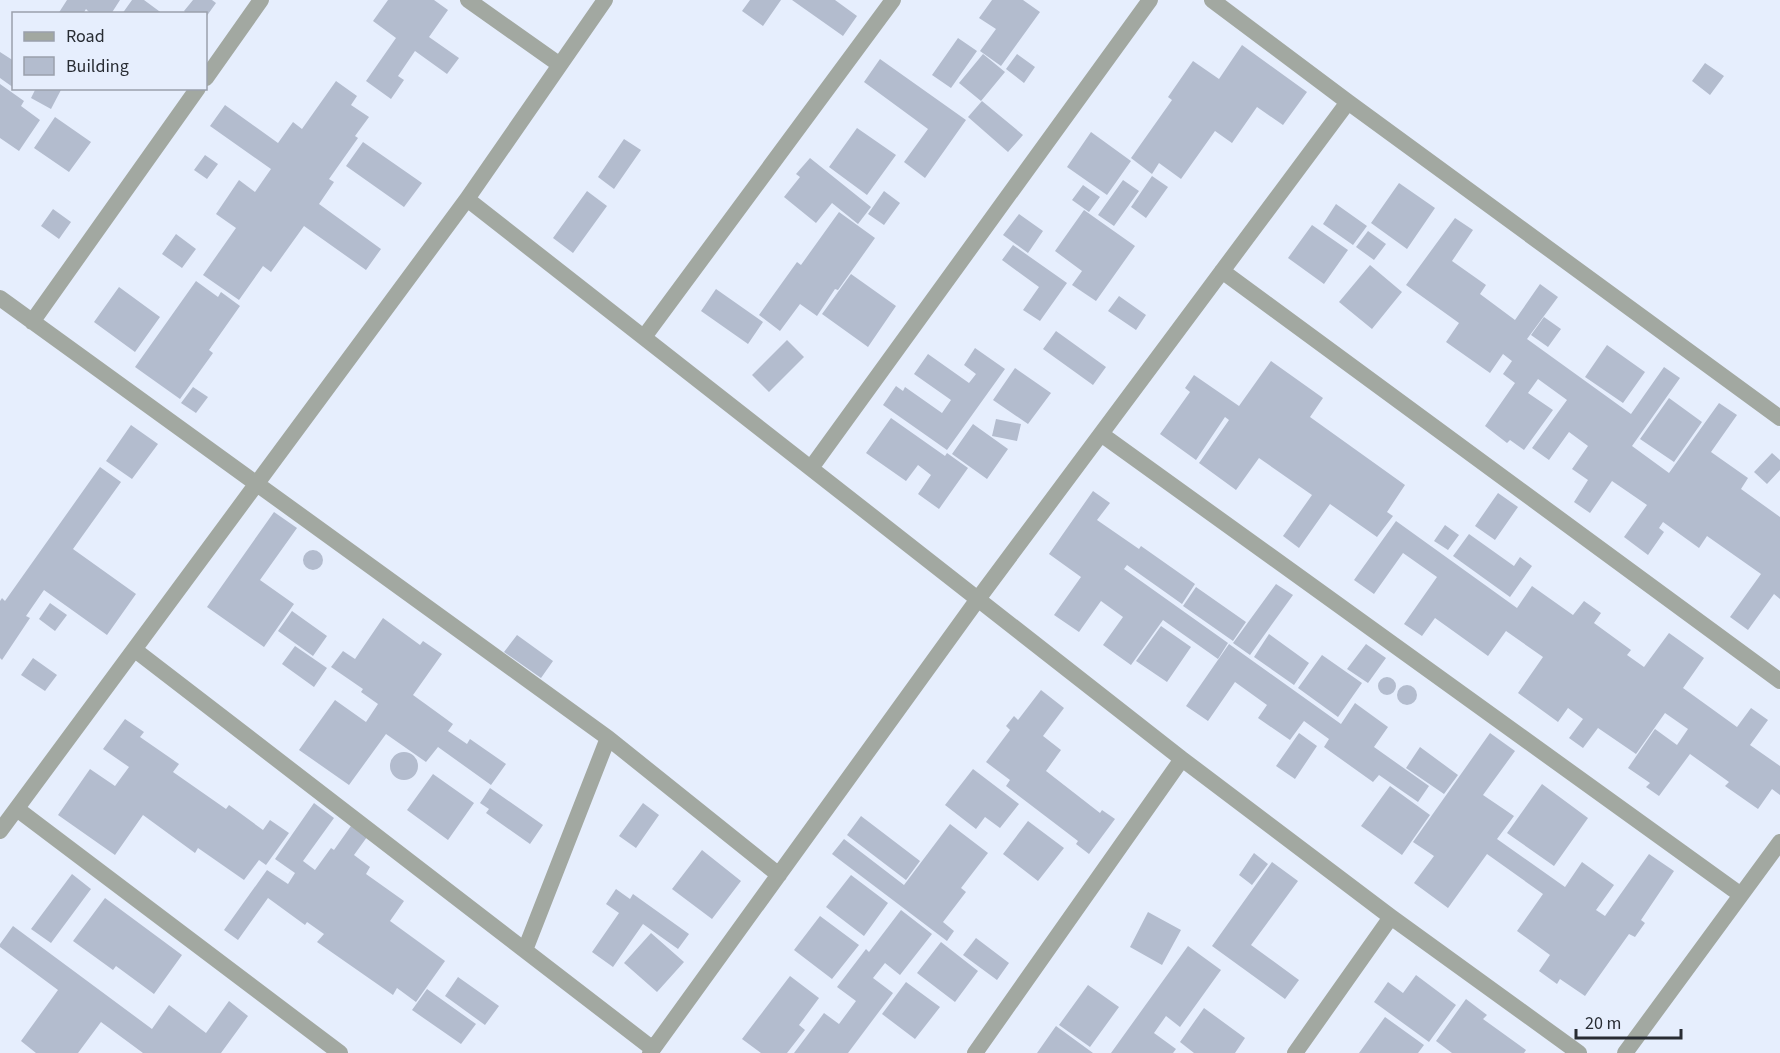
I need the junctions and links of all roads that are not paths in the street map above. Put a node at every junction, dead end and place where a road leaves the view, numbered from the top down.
1 (261, 0) edge
2 (468, 0) edge
3 (605, 0) edge
4 (893, 0) edge
5 (1150, 0) edge
6 (1212, 0) edge
7 (560, 65) junction
8 (207, 77) edge
9 (197, 90) edge
10 (1348, 102) junction
11 (467, 199) junction
12 (1222, 271) junction
13 (0, 298) edge
14 (32, 321) junction
15 (644, 337) junction
16 (1780, 418) edge
17 (1101, 434) junction
18 (811, 468) junction
19 (257, 484) junction
20 (978, 599) junction
21 (135, 650) junction
22 (1780, 681) edge
23 (608, 738) junction
24 (1182, 759) junction
25 (17, 809) junction
26 (0, 831) edge
27 (1780, 842) edge
28 (778, 875) junction
29 (1741, 895) junction
30 (1391, 917) junction
31 (525, 950) junction
32 (651, 1051) edge
33 (340, 1053) edge
34 (975, 1053) edge
35 (1295, 1053) edge
36 (1579, 1053) edge
37 (1625, 1053) edge

1 - 8 street
2 - 7 street
3 - 7 street
4 - 15 street
5 - 18 street
6 - 10 street
7 - 11 street
9 - 14 street
10 - 12 street
10 - 16 street
11 - 15 street
11 - 19 street
12 - 17 street
12 - 22 street
13 - 14 street
14 - 19 street
15 - 18 street
17 - 20 street
17 - 29 street
18 - 20 street
19 - 21 street
19 - 23 street
20 - 24 street
20 - 28 street
21 - 25 street
21 - 31 street
23 - 28 street
23 - 31 street
24 - 30 street
24 - 34 street
25 - 26 street
25 - 33 street
27 - 29 street
28 - 32 street
29 - 37 street
30 - 35 street
30 - 36 street
31 - 32 street

